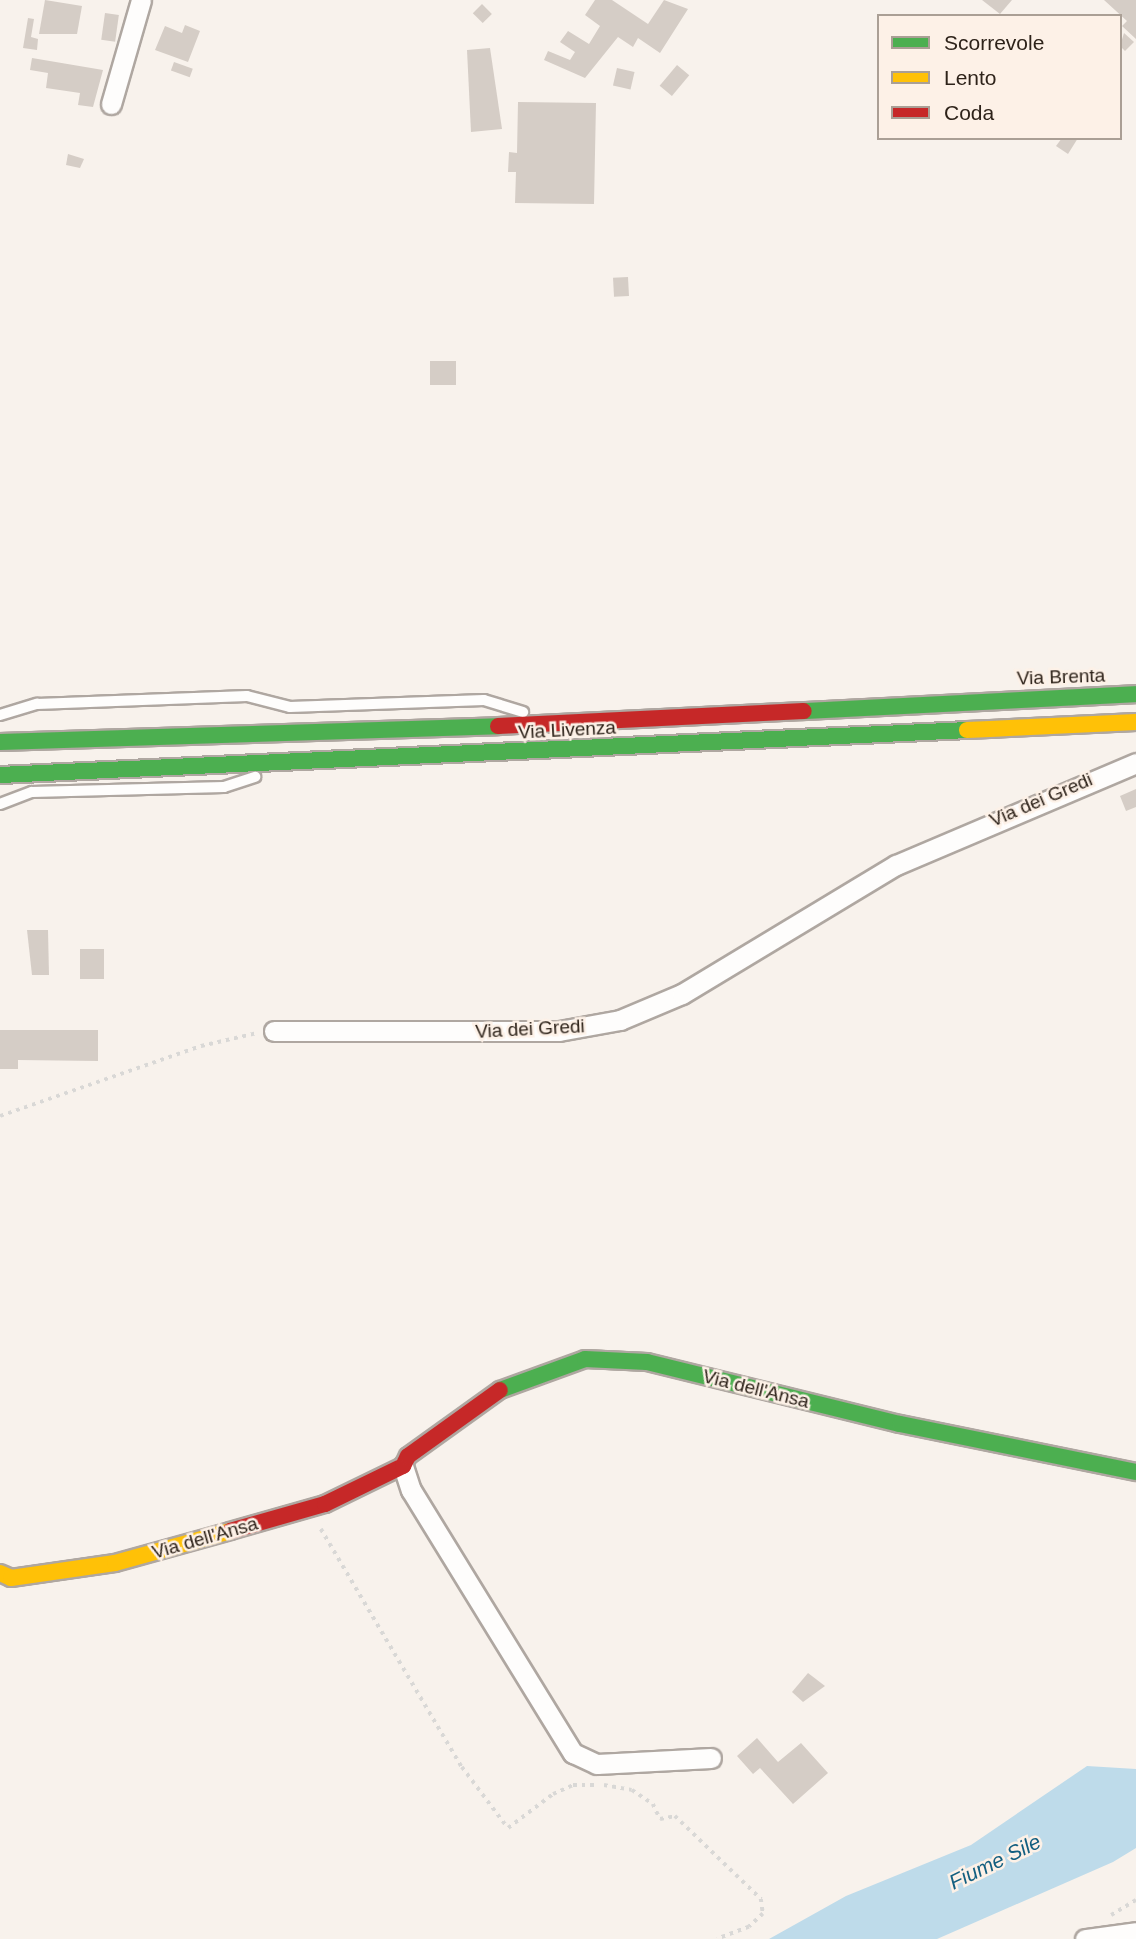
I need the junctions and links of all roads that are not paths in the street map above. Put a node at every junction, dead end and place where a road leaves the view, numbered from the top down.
1 (141, 0) edge
2 (111, 104) dead end
3 (1136, 695) edge
4 (987, 701) joint
5 (0, 715) edge
6 (555, 722) junction
7 (1136, 722) edge
8 (0, 742) edge
9 (298, 764) junction
10 (1136, 764) edge
11 (0, 775) edge
12 (0, 804) edge
13 (274, 1031) road end
14 (403, 1466) junction
15 (1136, 1472) edge
16 (0, 1573) edge
17 (711, 1759) dead end
18 (1136, 1932) edge
19 (1085, 1939) edge

1 - 2 street
3 - 4 main road, Via Brenta
4 - 6 main road, Via Livenza
5 - 6 lane
6 - 8 main road, Via Livenza
7 - 9 main road, Via Livenza
9 - 11 main road, Via Livenza
9 - 12 lane
10 - 13 street, Via dei Gredi
14 - 15 main road, Via dell'Ansa
14 - 16 main road, Via dell'Ansa
14 - 17 street
18 - 19 street

